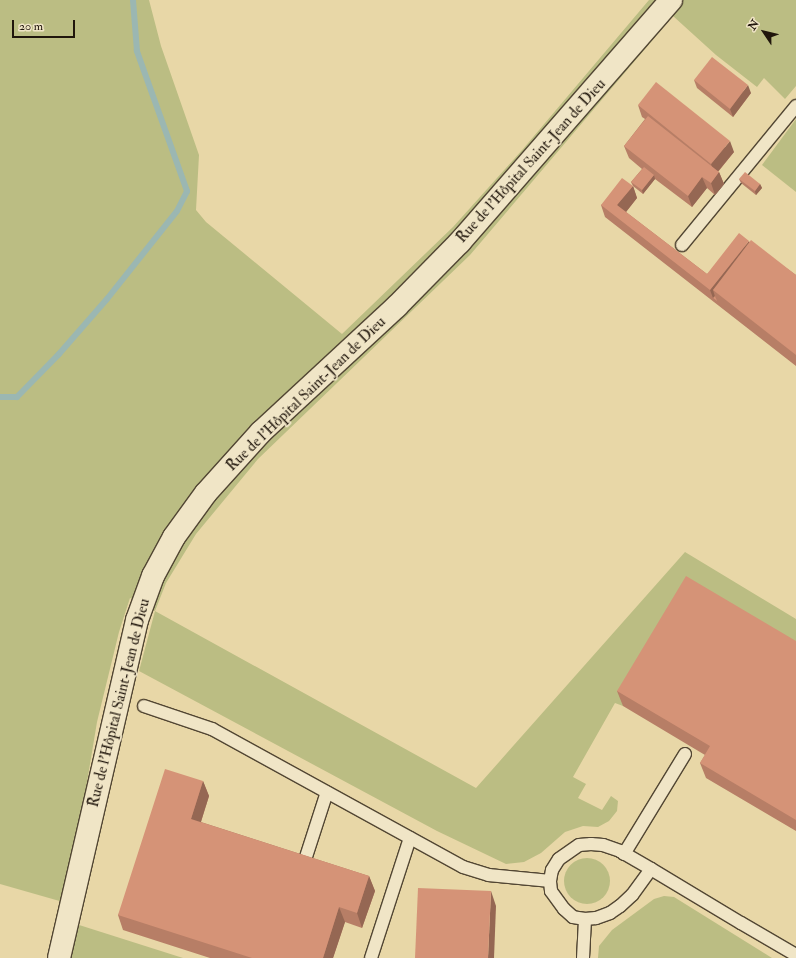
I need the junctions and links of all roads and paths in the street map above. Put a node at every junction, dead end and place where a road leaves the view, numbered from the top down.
1 (671, 0) edge
2 (796, 106) edge
3 (682, 245) dead end
4 (144, 706) dead end
5 (685, 754) dead end
6 (327, 792) junction
7 (410, 838) junction
8 (624, 854) junction
9 (305, 860) edge
10 (651, 869) junction
11 (550, 881) junction
12 (586, 919) junction
13 (796, 955) edge
14 (59, 958) edge
15 (371, 958) edge
16 (583, 958) edge

1 - 14 street, Rue de l'Hôpital Saint-Jean de Dieu
2 - 3 lane
4 - 6 lane
5 - 8 lane
6 - 7 lane
6 - 9 lane
7 - 11 lane
7 - 15 lane
8 - 10 lane
8 - 11 lane
10 - 12 lane
10 - 13 lane
11 - 12 lane
12 - 16 lane

